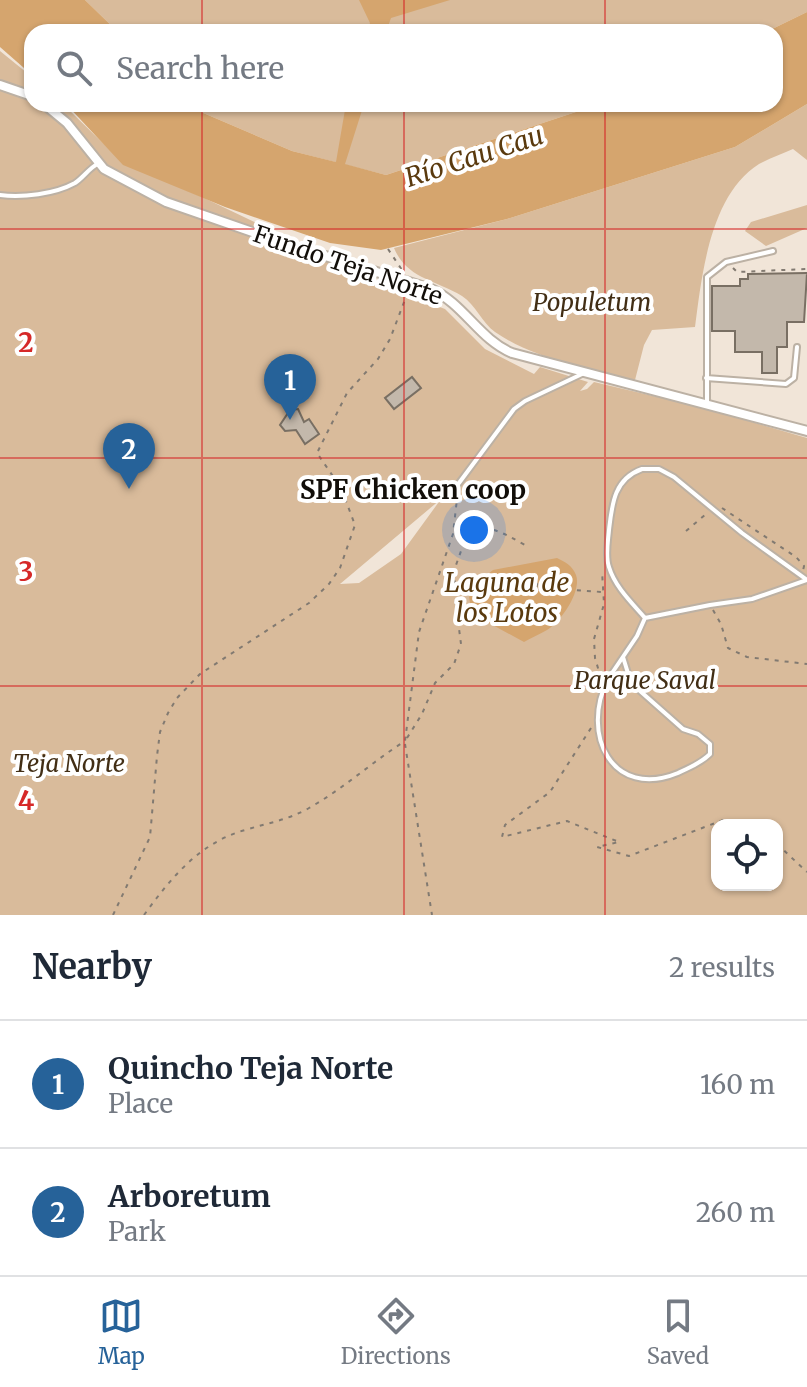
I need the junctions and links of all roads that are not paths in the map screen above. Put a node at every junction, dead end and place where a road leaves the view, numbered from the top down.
1 (0, 85) edge
2 (24, 93) edge
3 (54, 112) edge
4 (99, 163) junction
5 (0, 195) edge
6 (773, 251) dead end
7 (797, 347) dead end
8 (584, 372) junction
9 (706, 378) junction
10 (707, 404) junction
11 (807, 431) edge
12 (459, 483) road end
13 (807, 580) edge
14 (645, 618) junction
15 (623, 657) junction

1 - 2 street
3 - 4 street, Fundo Teja Norte
4 - 5 lane
4 - 8 street, Fundo Teja Norte
6 - 9 lane
7 - 9 lane
8 - 10 street, Fundo Teja Norte
8 - 12 lane
9 - 10 lane
10 - 11 street, Fundo Teja Norte
13 - 14 lane
13 - 14 lane
14 - 15 lane
15 - 15 lane

